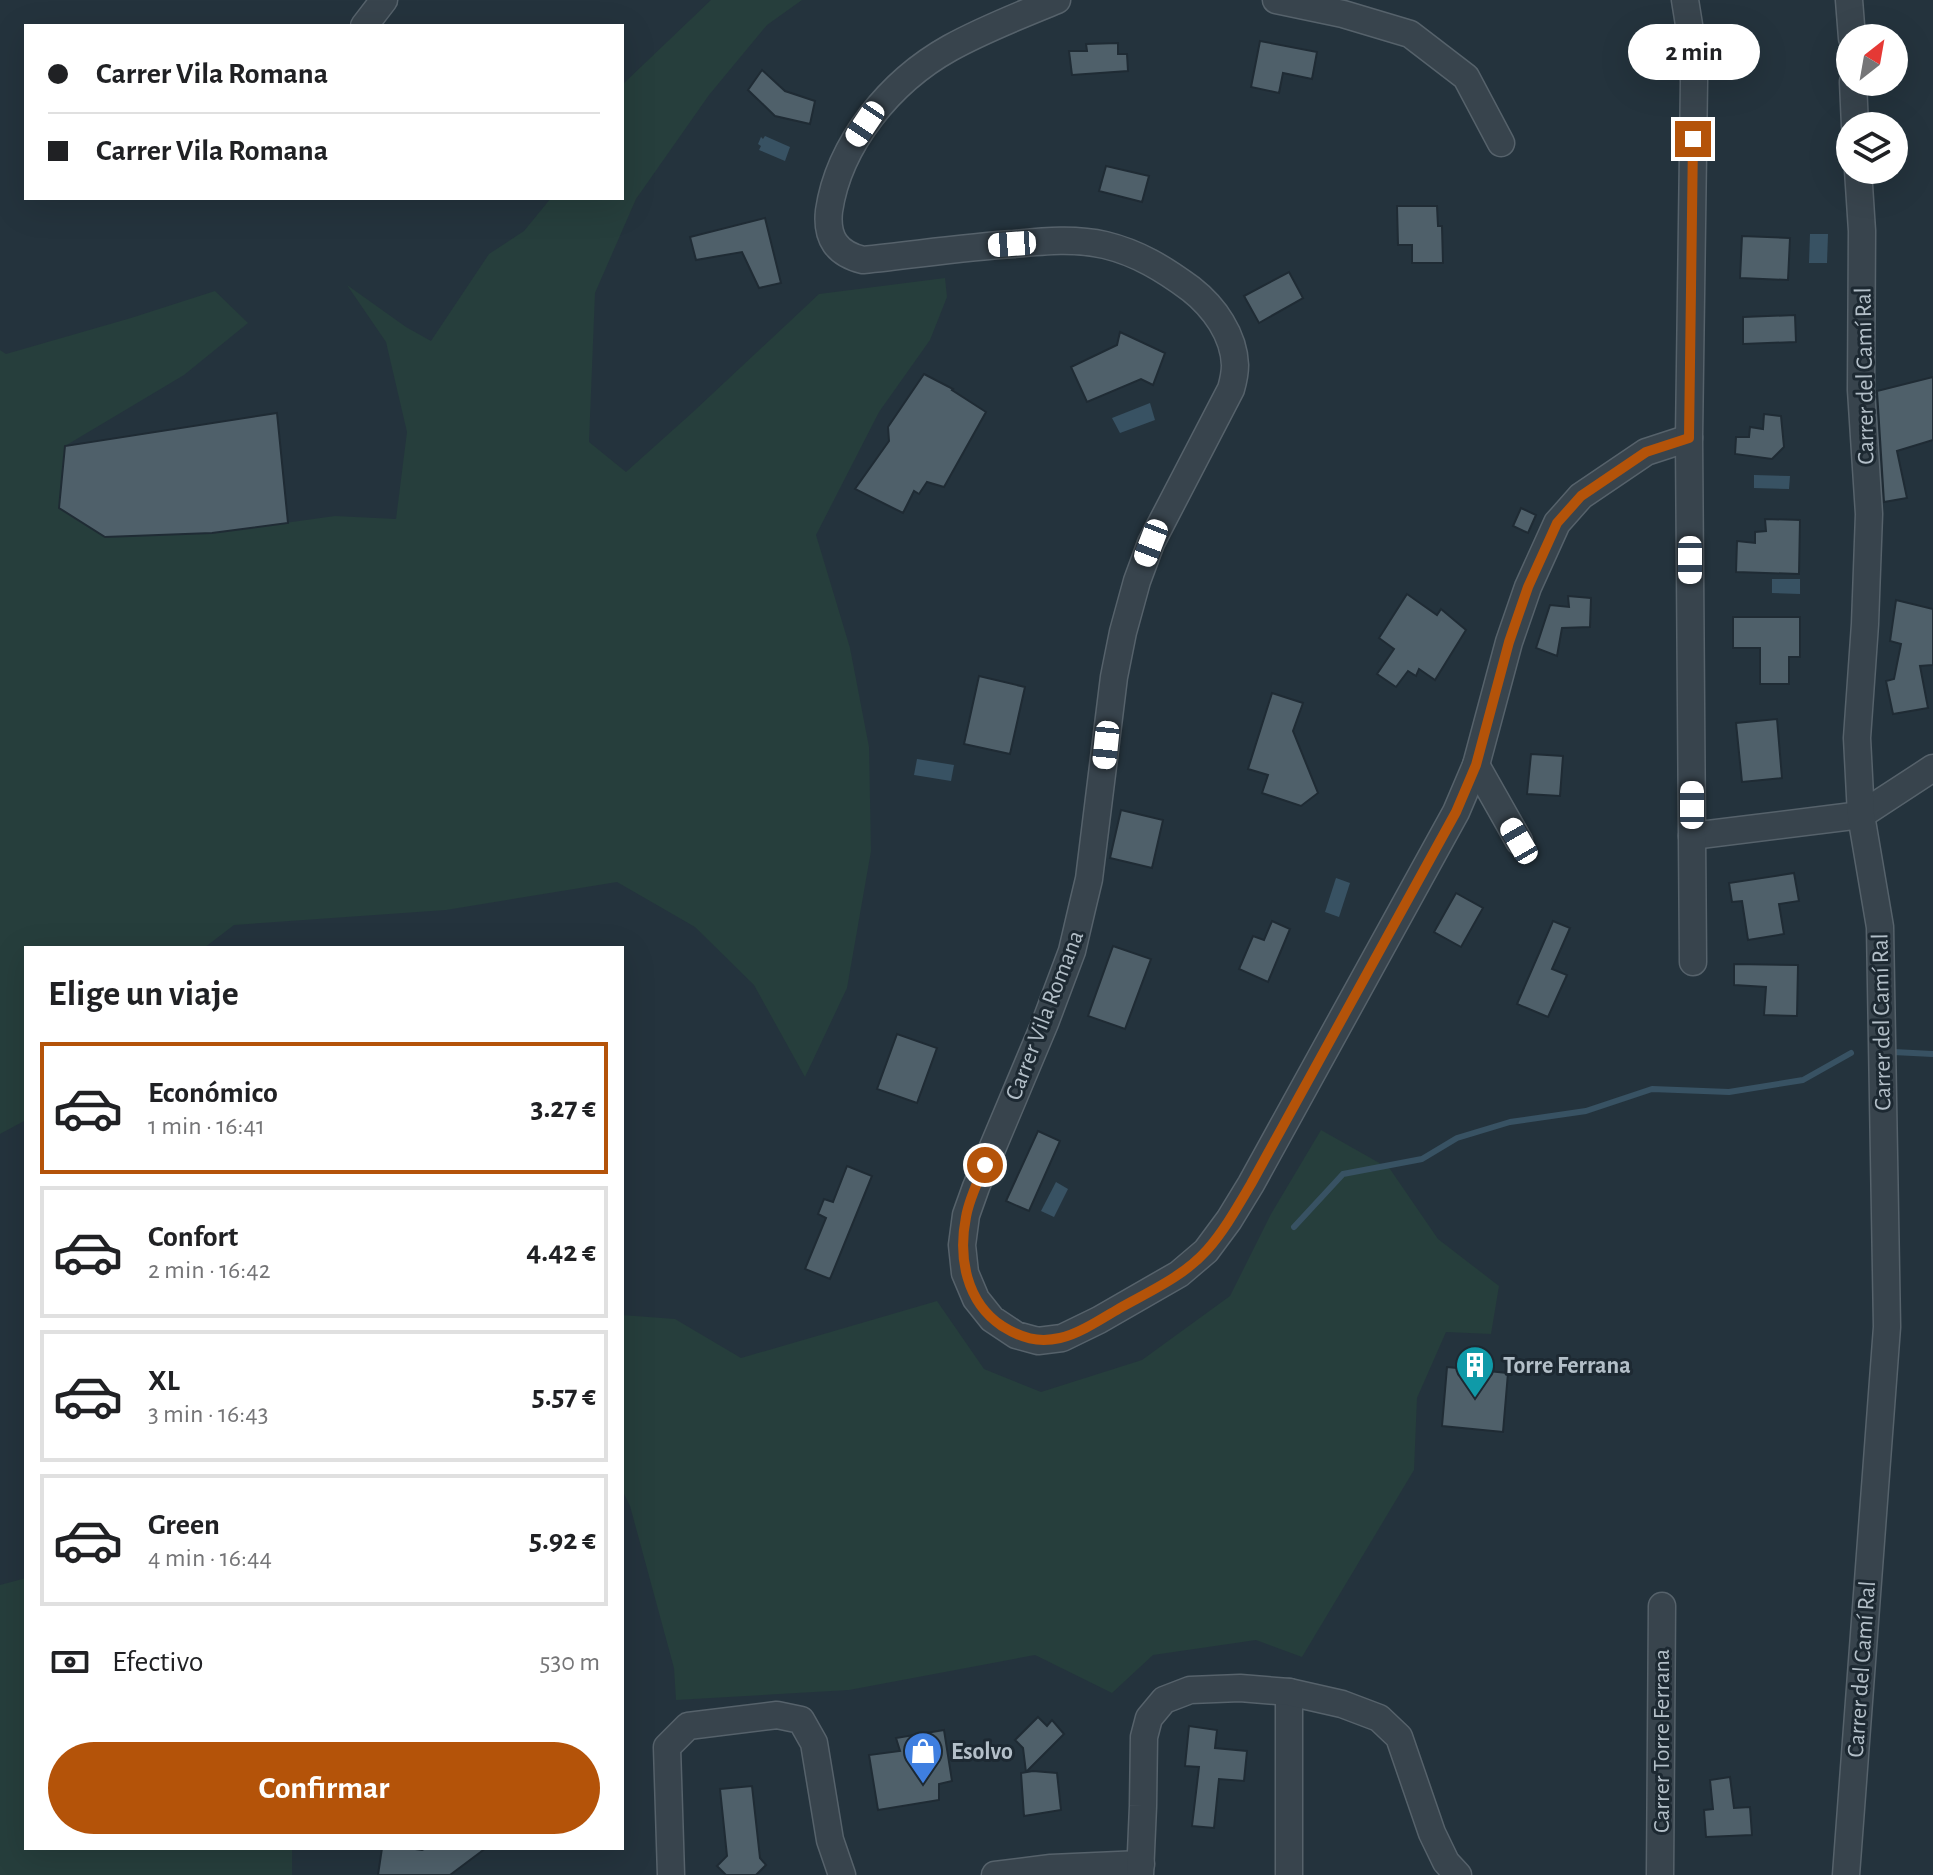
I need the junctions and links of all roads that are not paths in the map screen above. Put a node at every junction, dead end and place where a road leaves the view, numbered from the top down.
1 (384, 0) edge
2 (1057, 0) edge
3 (1276, 0) edge
4 (1685, 0) edge
5 (1849, 0) edge
6 (366, 24) edge
7 (1851, 24) edge
8 (1501, 143) dead end
9 (1859, 184) edge
10 (1689, 438) junction
11 (1476, 765) junction
12 (1933, 768) edge
13 (1861, 815) junction
14 (1692, 836) junction
15 (1519, 841) dead end
16 (1693, 962) dead end
17 (1662, 1606) dead end
18 (1289, 1692) junction
19 (1140, 1870) edge
20 (671, 1875) edge
21 (842, 1875) edge
22 (995, 1875) edge
23 (1289, 1875) edge
24 (1458, 1875) edge
25 (1660, 1875) edge
26 (1846, 1875) edge

1 - 6 street
2 - 11 street, Carrer Vila Romana
3 - 8 street
4 - 10 street
5 - 7 street
9 - 13 street, Carrer del Camí Ral
10 - 11 street, Carrer Vila Romana
10 - 14 street
11 - 15 street
12 - 13 street
13 - 14 street
13 - 26 street, Carrer del Camí Ral
14 - 16 street
17 - 25 street, Carrer Torre Ferrana
18 - 19 street
18 - 23 street
18 - 24 street
19 - 22 street
20 - 21 street

